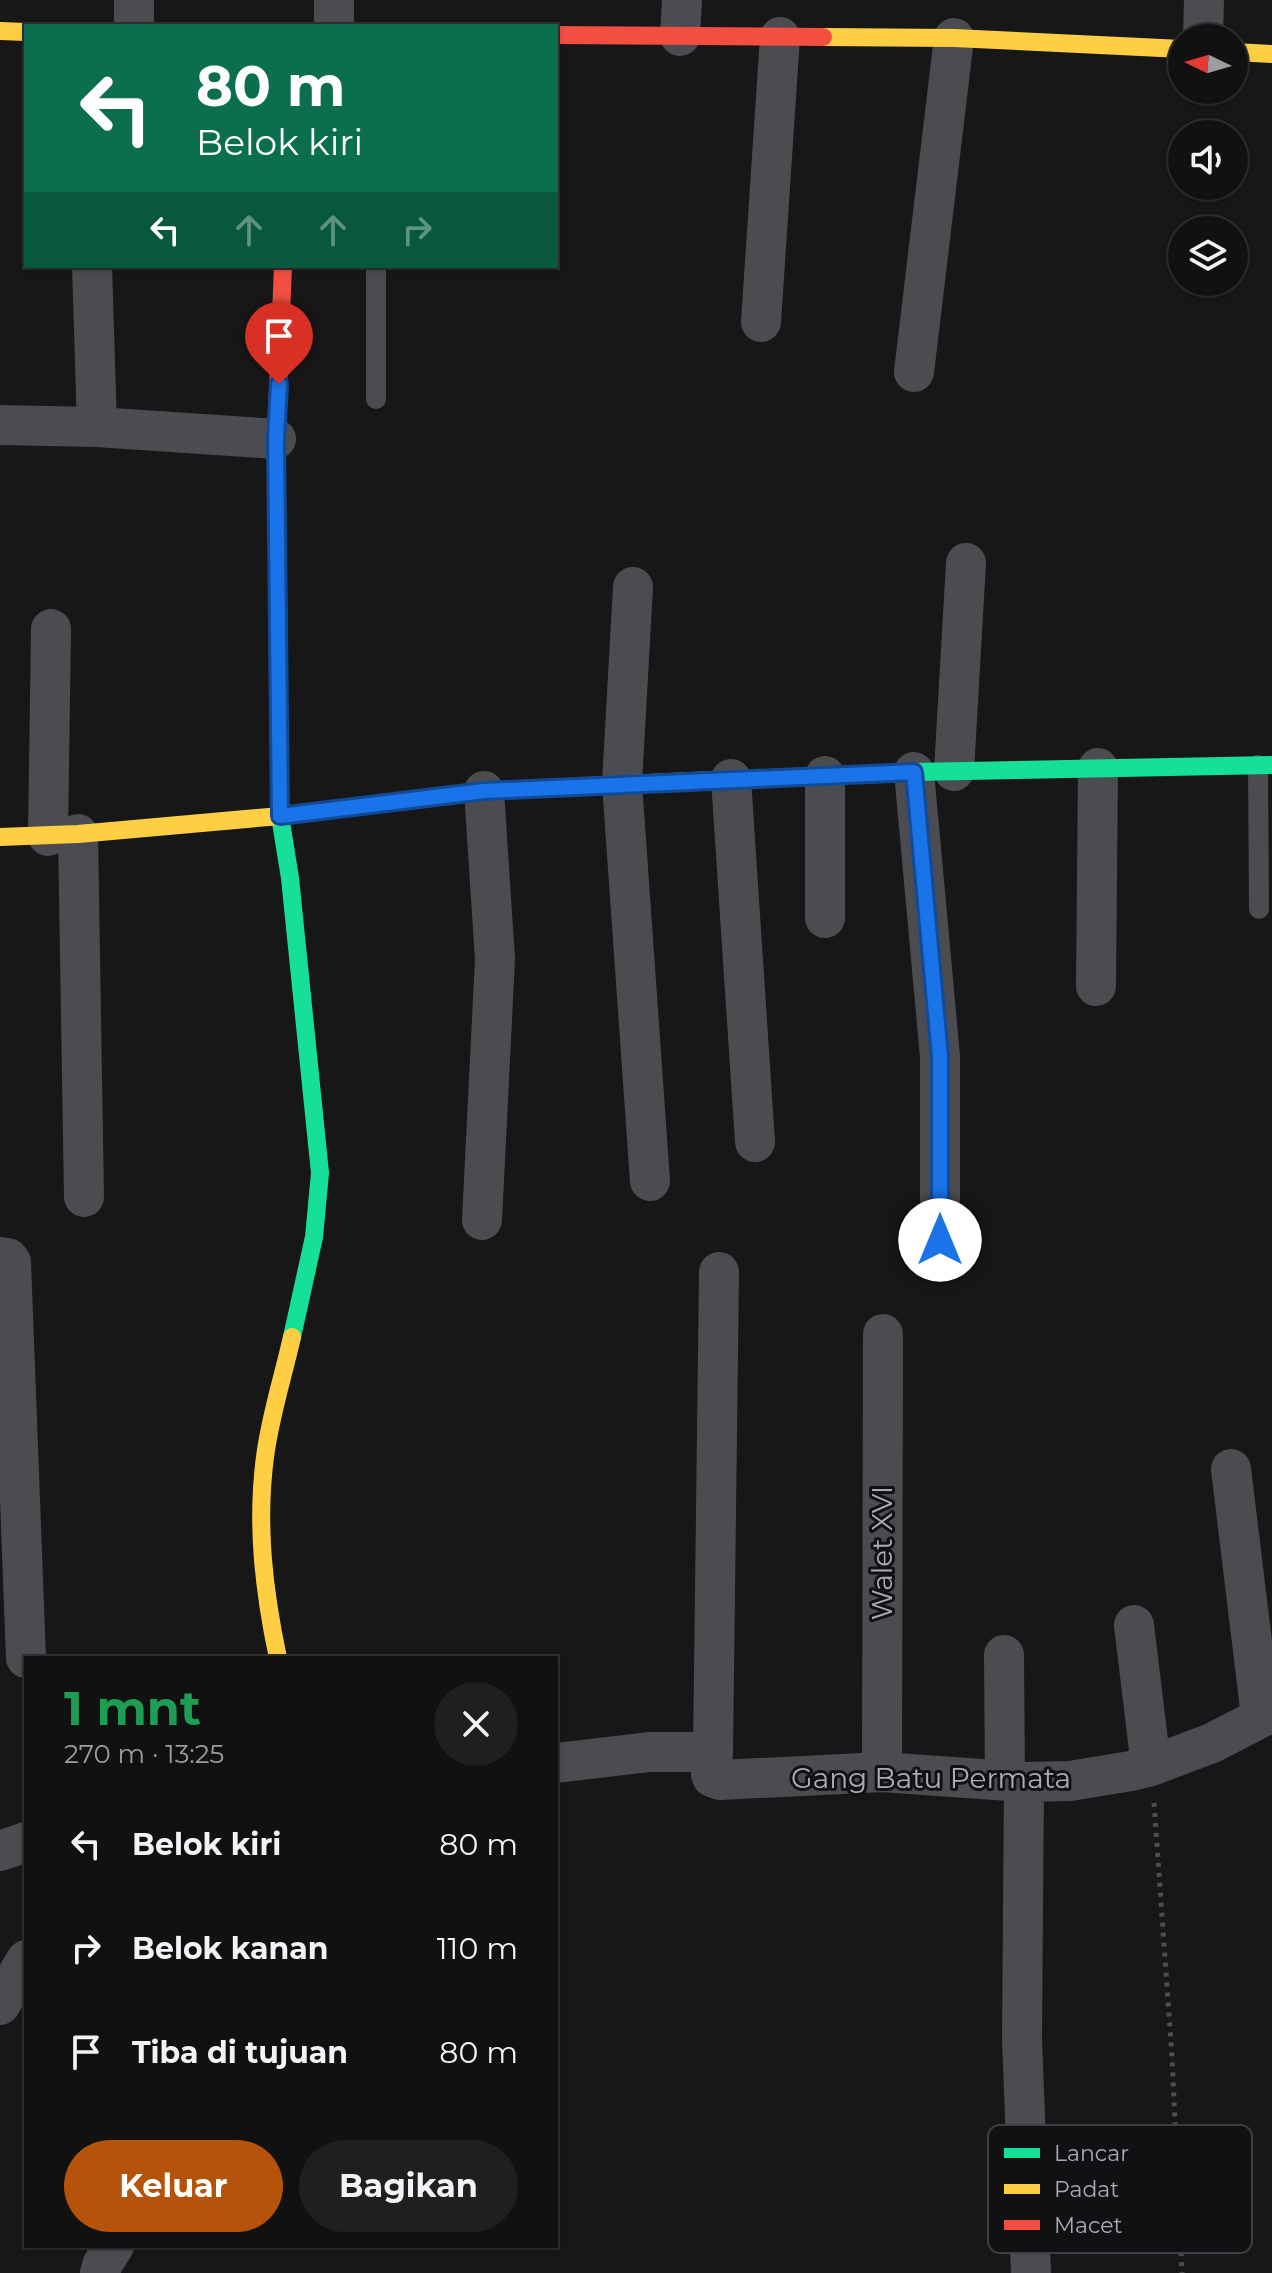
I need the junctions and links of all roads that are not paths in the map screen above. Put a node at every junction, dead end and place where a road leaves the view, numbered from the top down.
1 (134, 0) edge
2 (334, 0) edge
3 (1204, 0) edge
4 (681, 18) edge
5 (134, 24) edge
6 (334, 24) edge
7 (1203, 24) edge
8 (0, 31) edge
9 (24, 32) edge
10 (558, 35) edge
11 (780, 37) junction
12 (954, 38) junction
13 (1168, 48) edge
14 (1248, 53) edge
15 (1272, 54) edge
16 (92, 268) edge
17 (283, 268) edge
18 (376, 268) edge
19 (761, 322) dead end
20 (914, 372) dead end
21 (376, 399) dead end
22 (0, 425) edge
23 (97, 427) junction
24 (276, 439) junction
25 (966, 563) dead end
26 (633, 587) dead end
27 (51, 629) dead end
28 (1265, 765) edge
29 (1098, 768) junction
30 (954, 771) junction
31 (914, 772) junction
32 (825, 776) junction
33 (731, 779) junction
34 (622, 783) junction
35 (484, 791) junction
36 (280, 816) junction
37 (63, 835) junction
38 (0, 837) edge
39 (1259, 909) dead end
40 (825, 918) dead end
41 (1096, 986) dead end
42 (755, 1142) dead end
43 (650, 1181) dead end
44 (84, 1197) dead end
45 (482, 1220) dead end
46 (940, 1240) dead end
47 (0, 1257) edge
48 (719, 1272) dead end
49 (883, 1334) dead end
50 (1231, 1469) dead end
51 (1134, 1625) dead end
52 (1004, 1655) dead end
53 (26, 1656) edge
54 (278, 1656) edge
55 (1267, 1714) edge
56 (713, 1752) junction
57 (558, 1763) edge
58 (1151, 1766) junction
59 (882, 1772) junction
60 (1015, 1782) junction
61 (24, 1843) edge
62 (0, 1851) edge
63 (24, 1963) edge
64 (0, 2005) edge
65 (1025, 2125) edge
66 (113, 2248) edge
67 (1030, 2253) edge
68 (100, 2273) edge
69 (1031, 2273) edge

1 - 5 street
2 - 6 street
3 - 7 street
4 - 10 street
4 - 11 street
8 - 9 street
11 - 12 street
11 - 19 street
12 - 13 street
12 - 20 street
14 - 15 street
16 - 23 street
17 - 24 street
18 - 21 lane
22 - 23 street
23 - 24 street
24 - 36 street
25 - 30 street
26 - 34 street
27 - 37 street
28 - 29 street
28 - 39 lane
29 - 30 street
29 - 41 street
30 - 31 street
31 - 32 street
31 - 46 street
32 - 33 street
32 - 40 street
33 - 34 street
33 - 42 street
34 - 35 street
34 - 43 street
35 - 36 street
35 - 45 street
36 - 37 street
36 - 54 street
37 - 38 street
37 - 44 street
47 - 53 street
48 - 56 street
49 - 59 street, Walet XVI
50 - 55 street
51 - 58 street
52 - 60 street
55 - 58 street, Gang Batu Permata
56 - 57 street
56 - 59 street, Gang Batu Permata
58 - 60 street, Gang Batu Permata
59 - 60 street, Gang Batu Permata
60 - 65 street
61 - 62 street
63 - 64 street
66 - 68 street
67 - 69 street

